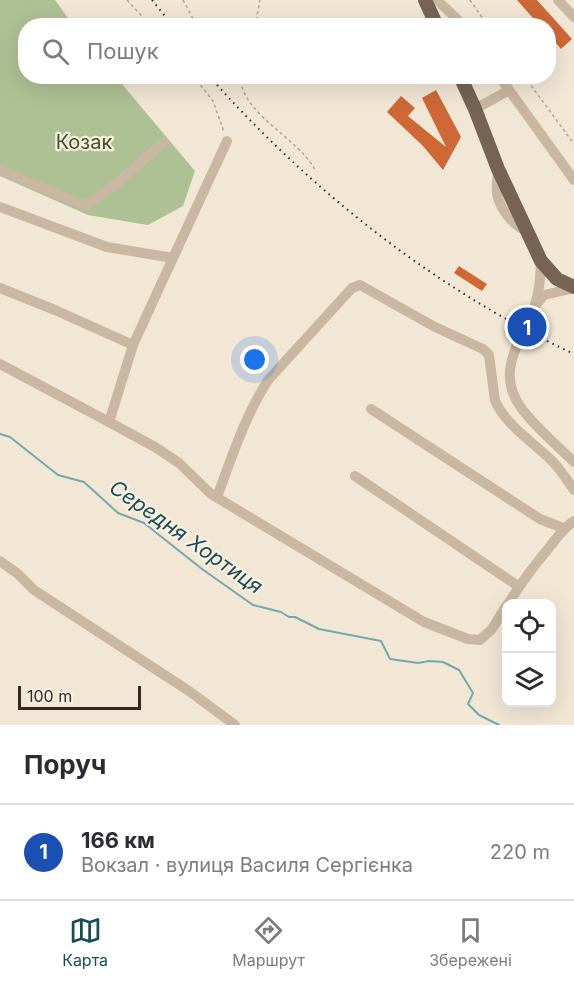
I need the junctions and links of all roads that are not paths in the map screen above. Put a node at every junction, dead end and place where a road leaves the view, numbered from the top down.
1 (425, 0) edge
2 (437, 0) edge
3 (558, 0) edge
4 (574, 17) edge
5 (433, 18) edge
6 (456, 18) edge
7 (464, 84) edge
8 (504, 84) edge
9 (508, 91) junction
10 (475, 109) junction
11 (227, 141) road end
12 (164, 142) dead end
13 (0, 170) edge
14 (574, 180) edge
15 (0, 207) edge
16 (173, 258) junction
17 (541, 261) junction
18 (0, 288) edge
19 (574, 288) edge
20 (534, 306) junction
21 (133, 345) junction
22 (0, 364) edge
23 (371, 409) dead end
24 (109, 423) junction
25 (574, 462) edge
26 (354, 476) dead end
27 (574, 490) edge
28 (217, 497) junction
29 (574, 521) edge
30 (563, 528) junction
31 (0, 561) edge
32 (519, 586) junction
33 (510, 599) edge
34 (502, 612) edge
35 (235, 725) edge

1 - 5 main road
2 - 6 street
3 - 4 street
7 - 10 main road
8 - 9 street
9 - 10 street
9 - 14 street
10 - 17 main road
11 - 16 street
12 - 13 street
15 - 16 street
16 - 21 street
17 - 19 main road
17 - 20 street
18 - 21 street
19 - 20 street
20 - 25 street
21 - 24 street
22 - 24 street
23 - 30 street
24 - 28 street
26 - 32 street
27 - 28 street
28 - 34 street
29 - 30 street
30 - 32 street
31 - 35 street
32 - 33 street

